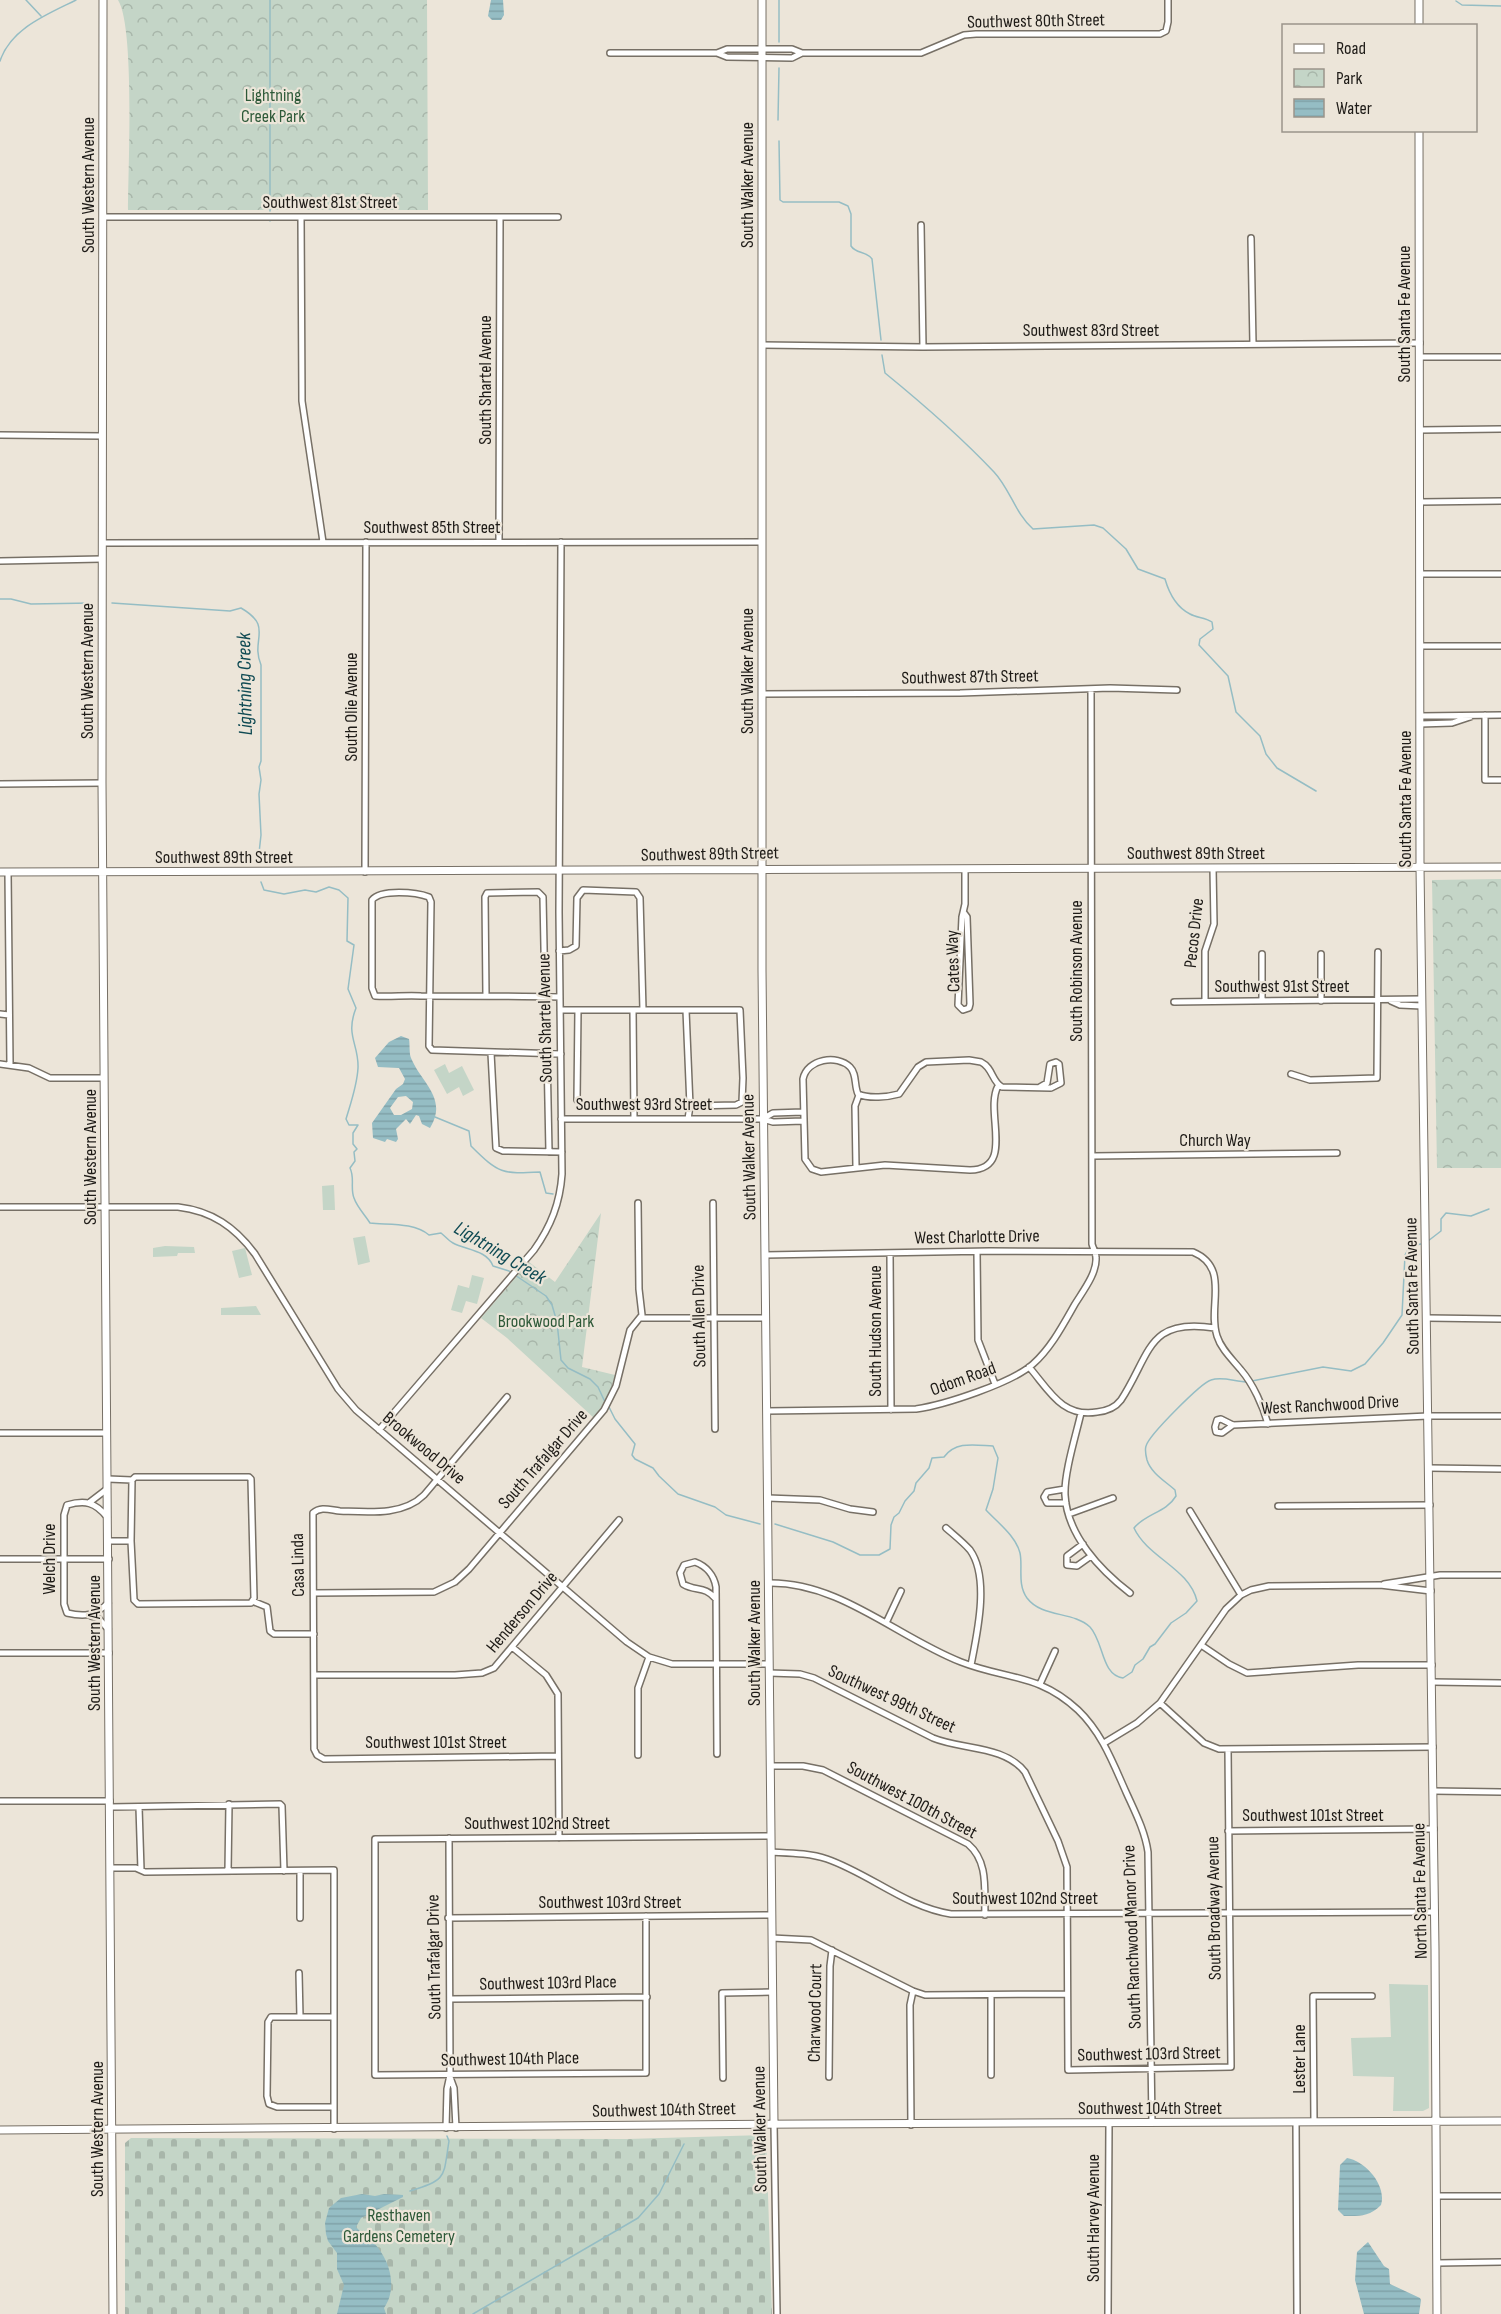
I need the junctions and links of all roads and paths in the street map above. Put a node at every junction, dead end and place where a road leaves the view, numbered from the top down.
1 (103, 0) edge
2 (762, 0) edge
3 (1168, 0) edge
4 (1419, 0) edge
5 (1419, 24) edge
6 (762, 49) junction
7 (610, 53) dead end
8 (717, 53) junction
9 (802, 54) junction
10 (762, 57) junction
11 (1419, 132) edge
12 (103, 217) junction
13 (301, 217) junction
14 (558, 217) dead end
15 (500, 218) junction
16 (921, 225) dead end
17 (1251, 238) dead end
18 (1420, 343) junction
19 (1253, 344) junction
20 (762, 345) junction
21 (923, 346) junction
22 (1419, 357) junction
23 (1501, 357) edge
24 (1501, 429) edge
25 (1420, 430) junction
26 (0, 435) edge
27 (102, 436) junction
28 (1501, 501) edge
29 (1420, 502) junction
30 (323, 542) junction
31 (366, 542) junction
32 (499, 542) junction
33 (561, 542) junction
34 (762, 542) junction
35 (102, 543) junction
36 (102, 559) junction
37 (0, 561) edge
38 (1420, 574) junction
39 (1501, 574) edge
40 (1420, 646) junction
41 (1501, 646) edge
42 (1091, 690) junction
43 (1177, 690) dead end
44 (762, 694) junction
45 (1485, 715) junction
46 (1501, 715) edge
47 (1420, 720) junction
48 (1501, 780) edge
49 (102, 783) junction
50 (0, 784) edge
51 (1420, 867) junction
52 (1501, 867) edge
53 (762, 868) junction
54 (1091, 868) junction
55 (1213, 868) junction
56 (965, 869) junction
57 (560, 871) junction
58 (4, 872) edge
59 (365, 872) junction
60 (103, 873) junction
61 (964, 940) junction
62 (560, 951) junction
63 (1378, 952) dead end
64 (1262, 954) dead end
65 (1321, 954) dead end
66 (430, 996) junction
67 (486, 996) junction
68 (545, 997) junction
69 (560, 997) junction
70 (1378, 1000) junction
71 (1206, 1001) junction
72 (1262, 1001) junction
73 (1321, 1001) junction
74 (1174, 1002) dead end
75 (1422, 1002) junction
76 (560, 1010) junction
77 (578, 1010) junction
78 (633, 1010) junction
79 (643, 1010) junction
80 (686, 1010) junction
81 (0, 1014) edge
82 (9, 1015) junction
83 (491, 1053) junction
84 (547, 1053) junction
85 (561, 1054) junction
86 (0, 1064) edge
87 (10, 1065) junction
88 (1291, 1074) dead end
89 (104, 1078) junction
90 (998, 1086) junction
91 (1040, 1087) junction
92 (859, 1095) junction
93 (634, 1106) junction
94 (690, 1106) junction
95 (803, 1112) junction
96 (561, 1119) junction
97 (634, 1119) junction
98 (688, 1119) junction
99 (763, 1119) junction
100 (803, 1121) junction
101 (549, 1152) junction
102 (562, 1152) junction
103 (1337, 1154) dead end
104 (1093, 1156) junction
105 (856, 1167) junction
106 (638, 1203) dead end
107 (713, 1203) dead end
108 (0, 1207) edge
109 (105, 1207) junction
110 (1094, 1251) junction
111 (977, 1252) junction
112 (890, 1253) junction
113 (765, 1255) junction
114 (641, 1318) junction
115 (714, 1318) junction
116 (766, 1318) junction
117 (1427, 1318) junction
118 (1501, 1319) edge
119 (1215, 1328) junction
120 (1029, 1367) junction
121 (995, 1384) junction
122 (507, 1397) dead end
123 (891, 1410) junction
124 (767, 1411) junction
125 (1081, 1413) junction
126 (1428, 1416) junction
127 (1501, 1416) edge
128 (1268, 1424) junction
129 (1233, 1425) dead end
130 (715, 1429) dead end
131 (379, 1430) junction
132 (0, 1433) edge
133 (107, 1433) junction
134 (1429, 1468) junction
135 (1501, 1469) edge
136 (108, 1479) junction
137 (437, 1479) junction
138 (132, 1480) junction
139 (108, 1488) junction
140 (1065, 1489) junction
141 (768, 1498) junction
142 (1113, 1498) dead end
143 (90, 1502) junction
144 (1066, 1503) junction
145 (1430, 1505) junction
146 (1278, 1506) dead end
147 (1190, 1511) dead end
148 (873, 1512) dead end
149 (1069, 1514) junction
150 (108, 1519) junction
151 (619, 1520) dead end
152 (946, 1528) dead end
153 (499, 1533) junction
154 (131, 1540) junction
155 (108, 1541) junction
156 (1083, 1544) junction
157 (1091, 1556) junction
158 (0, 1559) edge
159 (64, 1559) junction
160 (109, 1559) junction
161 (1501, 1575) edge
162 (1431, 1577) junction
163 (769, 1583) junction
164 (1380, 1585) junction
165 (562, 1586) junction
166 (901, 1591) dead end
167 (1431, 1591) junction
168 (314, 1593) junction
169 (1130, 1593) dead end
170 (1241, 1595) junction
171 (716, 1599) junction
172 (252, 1601) junction
173 (109, 1602) junction
174 (91, 1616) junction
175 (886, 1623) junction
176 (109, 1631) junction
177 (314, 1634) junction
178 (1201, 1645) junction
179 (512, 1647) junction
180 (1055, 1651) dead end
181 (0, 1653) edge
182 (109, 1653) junction
183 (649, 1657) junction
184 (717, 1664) junction
185 (769, 1664) junction
186 (971, 1665) junction
187 (1432, 1665) junction
188 (769, 1673) junction
189 (315, 1675) junction
190 (1432, 1682) junction
191 (1501, 1683) edge
192 (1040, 1684) junction
193 (1160, 1703) junction
194 (1104, 1743) junction
195 (1433, 1747) junction
196 (1228, 1749) junction
197 (315, 1753) joint
198 (717, 1754) dead end
199 (638, 1755) dead end
200 (558, 1756) junction
201 (771, 1766) junction
202 (1433, 1791) junction
203 (1501, 1792) edge
204 (0, 1801) edge
205 (110, 1804) junction
206 (229, 1804) junction
207 (139, 1807) junction
208 (1434, 1829) junction
209 (1228, 1831) junction
210 (771, 1836) junction
211 (448, 1838) junction
212 (559, 1838) junction
213 (771, 1852) junction
214 (111, 1868) junction
215 (141, 1870) junction
216 (300, 1870) junction
217 (228, 1871) junction
218 (284, 1871) junction
219 (1435, 1912) junction
220 (1149, 1913) junction
221 (1229, 1913) junction
222 (1067, 1914) junction
223 (772, 1915) junction
224 (985, 1915) junction
225 (646, 1916) junction
226 (300, 1918) dead end
227 (448, 1918) junction
228 (772, 1938) junction
229 (832, 1950) junction
230 (299, 1973) dead end
231 (913, 1991) junction
232 (773, 1992) junction
233 (1067, 1994) junction
234 (991, 1995) junction
235 (647, 1996) junction
236 (1372, 1996) dead end
237 (450, 1999) junction
238 (300, 2017) junction
239 (334, 2017) junction
240 (1231, 2067) joint
241 (1151, 2068) junction
242 (375, 2075) joint
243 (450, 2075) junction
244 (991, 2075) dead end
245 (829, 2077) dead end
246 (723, 2078) dead end
247 (334, 2107) junction
248 (1314, 2121) junction
249 (1437, 2121) junction
250 (1501, 2121) edge
251 (1296, 2122) junction
252 (1108, 2123) junction
253 (1152, 2123) junction
254 (774, 2124) junction
255 (911, 2125) junction
256 (334, 2128) junction
257 (446, 2128) junction
258 (456, 2128) junction
259 (0, 2130) edge
260 (113, 2130) junction
261 (1438, 2196) junction
262 (1501, 2196) edge
263 (1437, 2262) junction
264 (1501, 2262) edge
265 (113, 2314) edge
266 (777, 2314) edge
267 (1108, 2314) edge
268 (1297, 2314) edge
269 (1437, 2314) edge

1 - 12 main road, South Western Avenue
2 - 6 main road, South Walker Avenue
3 - 9 street, Southwest 80th Street
4 - 5 main road
6 - 8 street, Southwest 80th Street
6 - 9 street, Southwest 80th Street
6 - 10 main road, South Walker Avenue
7 - 8 street, Southwest 80th Street
8 - 10 street, Southwest 80th Street
9 - 10 street, Southwest 80th Street
10 - 20 main road, South Walker Avenue
11 - 18 main road, South Santa Fe Avenue
12 - 13 street, Southwest 81st Street
12 - 27 main road, South Western Avenue
13 - 15 street, Southwest 81st Street
13 - 30 street
14 - 15 street, Southwest 81st Street
15 - 32 street, South Shartel Avenue
16 - 21 street
17 - 19 street
18 - 19 street, Southwest 83rd Street
18 - 22 main road, South Santa Fe Avenue
19 - 21 street, Southwest 83rd Street
20 - 21 street, Southwest 83rd Street
20 - 34 main road, South Walker Avenue
22 - 23 street
22 - 25 main road, South Santa Fe Avenue
24 - 25 street
25 - 29 main road, South Santa Fe Avenue
26 - 27 street
27 - 35 main road, South Western Avenue
28 - 29 street
29 - 38 main road, South Santa Fe Avenue
30 - 31 street, Southwest 85th Street
30 - 35 street, Southwest 85th Street
31 - 32 street, Southwest 85th Street
31 - 59 street, South Olie Avenue
32 - 33 street, Southwest 85th Street
33 - 34 street, Southwest 85th Street
33 - 57 street, South Shartel Avenue
34 - 44 main road, South Walker Avenue
35 - 36 main road, South Western Avenue
36 - 37 street
36 - 49 main road, South Western Avenue
38 - 39 street
38 - 40 main road, South Santa Fe Avenue
40 - 41 street
40 - 47 main road, South Santa Fe Avenue
42 - 43 street, Southwest 87th Street
42 - 44 street, Southwest 87th Street
42 - 54 street, South Robinson Avenue
44 - 53 main road, South Walker Avenue
45 - 46 street
45 - 47 street
45 - 48 street
47 - 51 main road, South Santa Fe Avenue
49 - 50 street
49 - 60 main road, South Western Avenue
51 - 52 main road, Southwest 89th Street
51 - 55 main road, Southwest 89th Street
51 - 75 main road, South Santa Fe Avenue
53 - 56 main road, Southwest 89th Street
53 - 57 main road, Southwest 89th Street
53 - 99 main road, South Walker Avenue
54 - 55 main road, Southwest 89th Street
54 - 56 main road, Southwest 89th Street
54 - 104 street, South Robinson Avenue
55 - 71 street, Pecos Drive
56 - 61 street, Cates Way
57 - 59 main road, Southwest 89th Street
57 - 62 street, South Shartel Avenue
58 - 60 main road, Southwest 89th Street
58 - 82 street
59 - 60 main road, Southwest 89th Street
60 - 89 main road, South Western Avenue
61 - 61 street, Cates Way
62 - 69 street, South Shartel Avenue
62 - 79 street
63 - 70 street
64 - 72 street
65 - 73 street
66 - 66 street
66 - 67 street
66 - 83 street
67 - 68 street
67 - 68 street
68 - 69 street
69 - 76 street, South Shartel Avenue
70 - 73 street, Southwest 91st Street
70 - 75 street, Southwest 91st Street
70 - 88 street
71 - 72 street, Southwest 91st Street
71 - 74 street, Southwest 91st Street
72 - 73 street, Southwest 91st Street
75 - 117 main road, South Santa Fe Avenue
76 - 77 street
76 - 85 street, South Shartel Avenue
77 - 78 street
77 - 93 street
78 - 79 street
78 - 93 street
79 - 80 street
80 - 94 street
80 - 94 street
81 - 82 street
82 - 87 street
83 - 84 street
83 - 101 street
84 - 85 street
84 - 101 street
85 - 96 street, South Shartel Avenue
86 - 87 street
87 - 89 street
89 - 109 main road, South Western Avenue
90 - 91 street
90 - 92 street
90 - 105 street
91 - 91 street
92 - 95 street
92 - 105 street
93 - 97 street
94 - 98 street
95 - 99 street, Southwest 93rd Street
95 - 100 street
96 - 97 street, Southwest 93rd Street
96 - 102 street, South Shartel Avenue
97 - 98 street, Southwest 93rd Street
98 - 99 street, Southwest 93rd Street
99 - 100 street, Southwest 93rd Street
99 - 113 main road, South Walker Avenue
100 - 105 street
101 - 102 street
102 - 131 street, South Shartel Avenue
103 - 104 street, Church Way
104 - 110 street, South Robinson Avenue
106 - 114 street
107 - 115 street, South Allen Drive
108 - 109 street, Brookwood Drive
109 - 131 street, Brookwood Drive
109 - 133 main road, South Western Avenue
110 - 111 street, West Charlotte Drive
110 - 119 street, West Charlotte Drive
110 - 120 street, Odom Road
111 - 112 street, West Charlotte Drive
111 - 121 street
112 - 113 street, West Charlotte Drive
112 - 123 street, South Hudson Avenue
113 - 116 main road, South Walker Avenue
114 - 115 street
114 - 153 street, South Trafalgar Drive
115 - 116 street
115 - 130 street, South Allen Drive
116 - 124 main road, South Walker Avenue
117 - 118 street
117 - 126 main road, South Santa Fe Avenue
119 - 125 street
119 - 128 street
120 - 121 street, Odom Road
120 - 125 street
121 - 123 street, Odom Road
122 - 137 street, Casa Linda
123 - 124 street, Odom Road
124 - 141 main road, South Walker Avenue
125 - 140 street
126 - 127 street, West Ranchwood Drive
126 - 128 street, West Ranchwood Drive
126 - 134 main road, South Santa Fe Avenue
128 - 129 street, West Ranchwood Drive
131 - 137 street, Brookwood Drive
132 - 133 street
133 - 136 main road, South Western Avenue
134 - 135 street
134 - 145 main road, North Santa Fe Avenue
136 - 138 street
136 - 139 main road, South Western Avenue
137 - 153 street, Brookwood Drive
137 - 168 street, Casa Linda
138 - 154 street
138 - 172 street
139 - 143 street, Welch Drive
139 - 150 main road, South Western Avenue
140 - 144 street
140 - 144 street
141 - 148 street
141 - 163 main road, South Walker Avenue
142 - 149 street
143 - 150 street
143 - 159 street, Welch Drive
144 - 149 street
145 - 146 street
145 - 162 main road, North Santa Fe Avenue
147 - 170 street
149 - 156 street
150 - 155 main road, South Western Avenue
151 - 165 street, Henderson Drive
152 - 186 street
153 - 165 street, Brookwood Drive
153 - 168 street, South Trafalgar Drive
154 - 155 street
154 - 172 street
155 - 160 main road, South Western Avenue
156 - 157 street
156 - 157 street
157 - 169 street
158 - 159 street
159 - 160 street
159 - 174 street, Welch Drive
160 - 173 main road, South Western Avenue
161 - 162 street
162 - 164 street
162 - 167 main road, North Santa Fe Avenue
163 - 175 street, South Ranchwood Manor Drive
163 - 185 main road, South Walker Avenue
164 - 167 street
164 - 170 street
165 - 179 street, Henderson Drive
165 - 183 street, Brookwood Drive
166 - 175 street
167 - 187 main road, North Santa Fe Avenue
168 - 177 street, Casa Linda
170 - 178 street
171 - 171 street
171 - 184 street
172 - 177 street
173 - 174 street
173 - 176 main road, South Western Avenue
174 - 176 street, Welch Drive
175 - 186 street, South Ranchwood Manor Drive
176 - 182 main road, South Western Avenue
177 - 189 street, Casa Linda
178 - 187 street
178 - 193 street
179 - 189 street, Henderson Drive
179 - 200 street
180 - 192 street
181 - 182 street
182 - 205 main road, South Western Avenue
183 - 184 street, Brookwood Drive
183 - 199 street
184 - 185 street, Brookwood Drive
184 - 198 street
185 - 188 main road, South Walker Avenue
186 - 192 street, South Ranchwood Manor Drive
187 - 190 main road, North Santa Fe Avenue
188 - 201 main road, South Walker Avenue
188 - 222 street, Southwest 99th Street
189 - 197 street, Casa Linda
190 - 191 street
190 - 195 main road, North Santa Fe Avenue
192 - 194 street, South Ranchwood Manor Drive
193 - 194 street
193 - 196 street
194 - 220 street, South Ranchwood Manor Drive
195 - 196 street
195 - 202 main road, North Santa Fe Avenue
196 - 209 street, South Broadway Avenue
197 - 200 street, Southwest 101st Street
200 - 212 street
201 - 210 main road, South Walker Avenue
201 - 224 street, Southwest 100th Street
202 - 203 street
202 - 208 main road, North Santa Fe Avenue
204 - 205 street
205 - 207 street
205 - 214 main road, South Western Avenue
206 - 207 street
206 - 217 street
206 - 218 street
207 - 215 street
208 - 209 street, Southwest 101st Street
208 - 219 main road, North Santa Fe Avenue
209 - 221 street, South Broadway Avenue
210 - 212 street, Southwest 102nd Street
210 - 213 main road, South Walker Avenue
211 - 212 street, Southwest 102nd Street
211 - 227 street, South Trafalgar Drive
211 - 242 street, Southwest 102nd Street
213 - 223 main road, South Walker Avenue
213 - 224 street, Southwest 102nd Street
214 - 215 street
214 - 260 main road, South Western Avenue
215 - 217 street
216 - 218 street
216 - 226 street
216 - 239 street
217 - 218 street
219 - 221 street, Southwest 102nd Street
219 - 249 main road, North Santa Fe Avenue
220 - 221 street, Southwest 102nd Street
220 - 222 street, Southwest 102nd Street
220 - 241 street, South Ranchwood Manor Drive
221 - 240 street, South Broadway Avenue
222 - 224 street, Southwest 102nd Street
222 - 233 street
223 - 225 street, Southwest 103rd Street
223 - 228 main road, South Walker Avenue
225 - 227 street, Southwest 103rd Street
225 - 235 street
227 - 237 street, South Trafalgar Drive
228 - 229 street
228 - 232 main road, South Walker Avenue
229 - 231 street
229 - 245 street, Charwood Court
230 - 238 street
231 - 234 street
231 - 255 street
232 - 246 street
232 - 254 main road, South Walker Avenue
233 - 234 street
233 - 241 street, Southwest 103rd Street
234 - 244 street
235 - 237 street, Southwest 103rd Place
235 - 243 street, Southwest 104th Place
236 - 248 street, Lester Lane
237 - 243 street, South Trafalgar Drive
238 - 239 street
238 - 247 street
239 - 247 street
240 - 241 street, Southwest 103rd Street
241 - 253 street, South Ranchwood Manor Drive
242 - 243 street, Southwest 104th Place
243 - 257 street, South Trafalgar Drive
243 - 258 street, South Trafalgar Drive
247 - 256 street
248 - 249 main road, Southwest 104th Street
248 - 251 main road, Southwest 104th Street
249 - 250 main road, Southwest 104th Street
249 - 261 main road, North Santa Fe Avenue
251 - 253 main road, Southwest 104th Street
251 - 268 street
252 - 253 main road, Southwest 104th Street
252 - 255 main road, Southwest 104th Street
252 - 267 street, South Harvey Avenue
254 - 255 main road, Southwest 104th Street
254 - 258 main road, Southwest 104th Street
254 - 266 street, South Walker Avenue
256 - 257 main road, Southwest 104th Street
256 - 260 main road, Southwest 104th Street
257 - 258 main road, Southwest 104th Street
259 - 260 main road, Southwest 104th Street
260 - 265 main road, South Western Avenue
261 - 262 street
261 - 263 main road, North Santa Fe Avenue
263 - 264 street
263 - 269 main road, North Santa Fe Avenue

